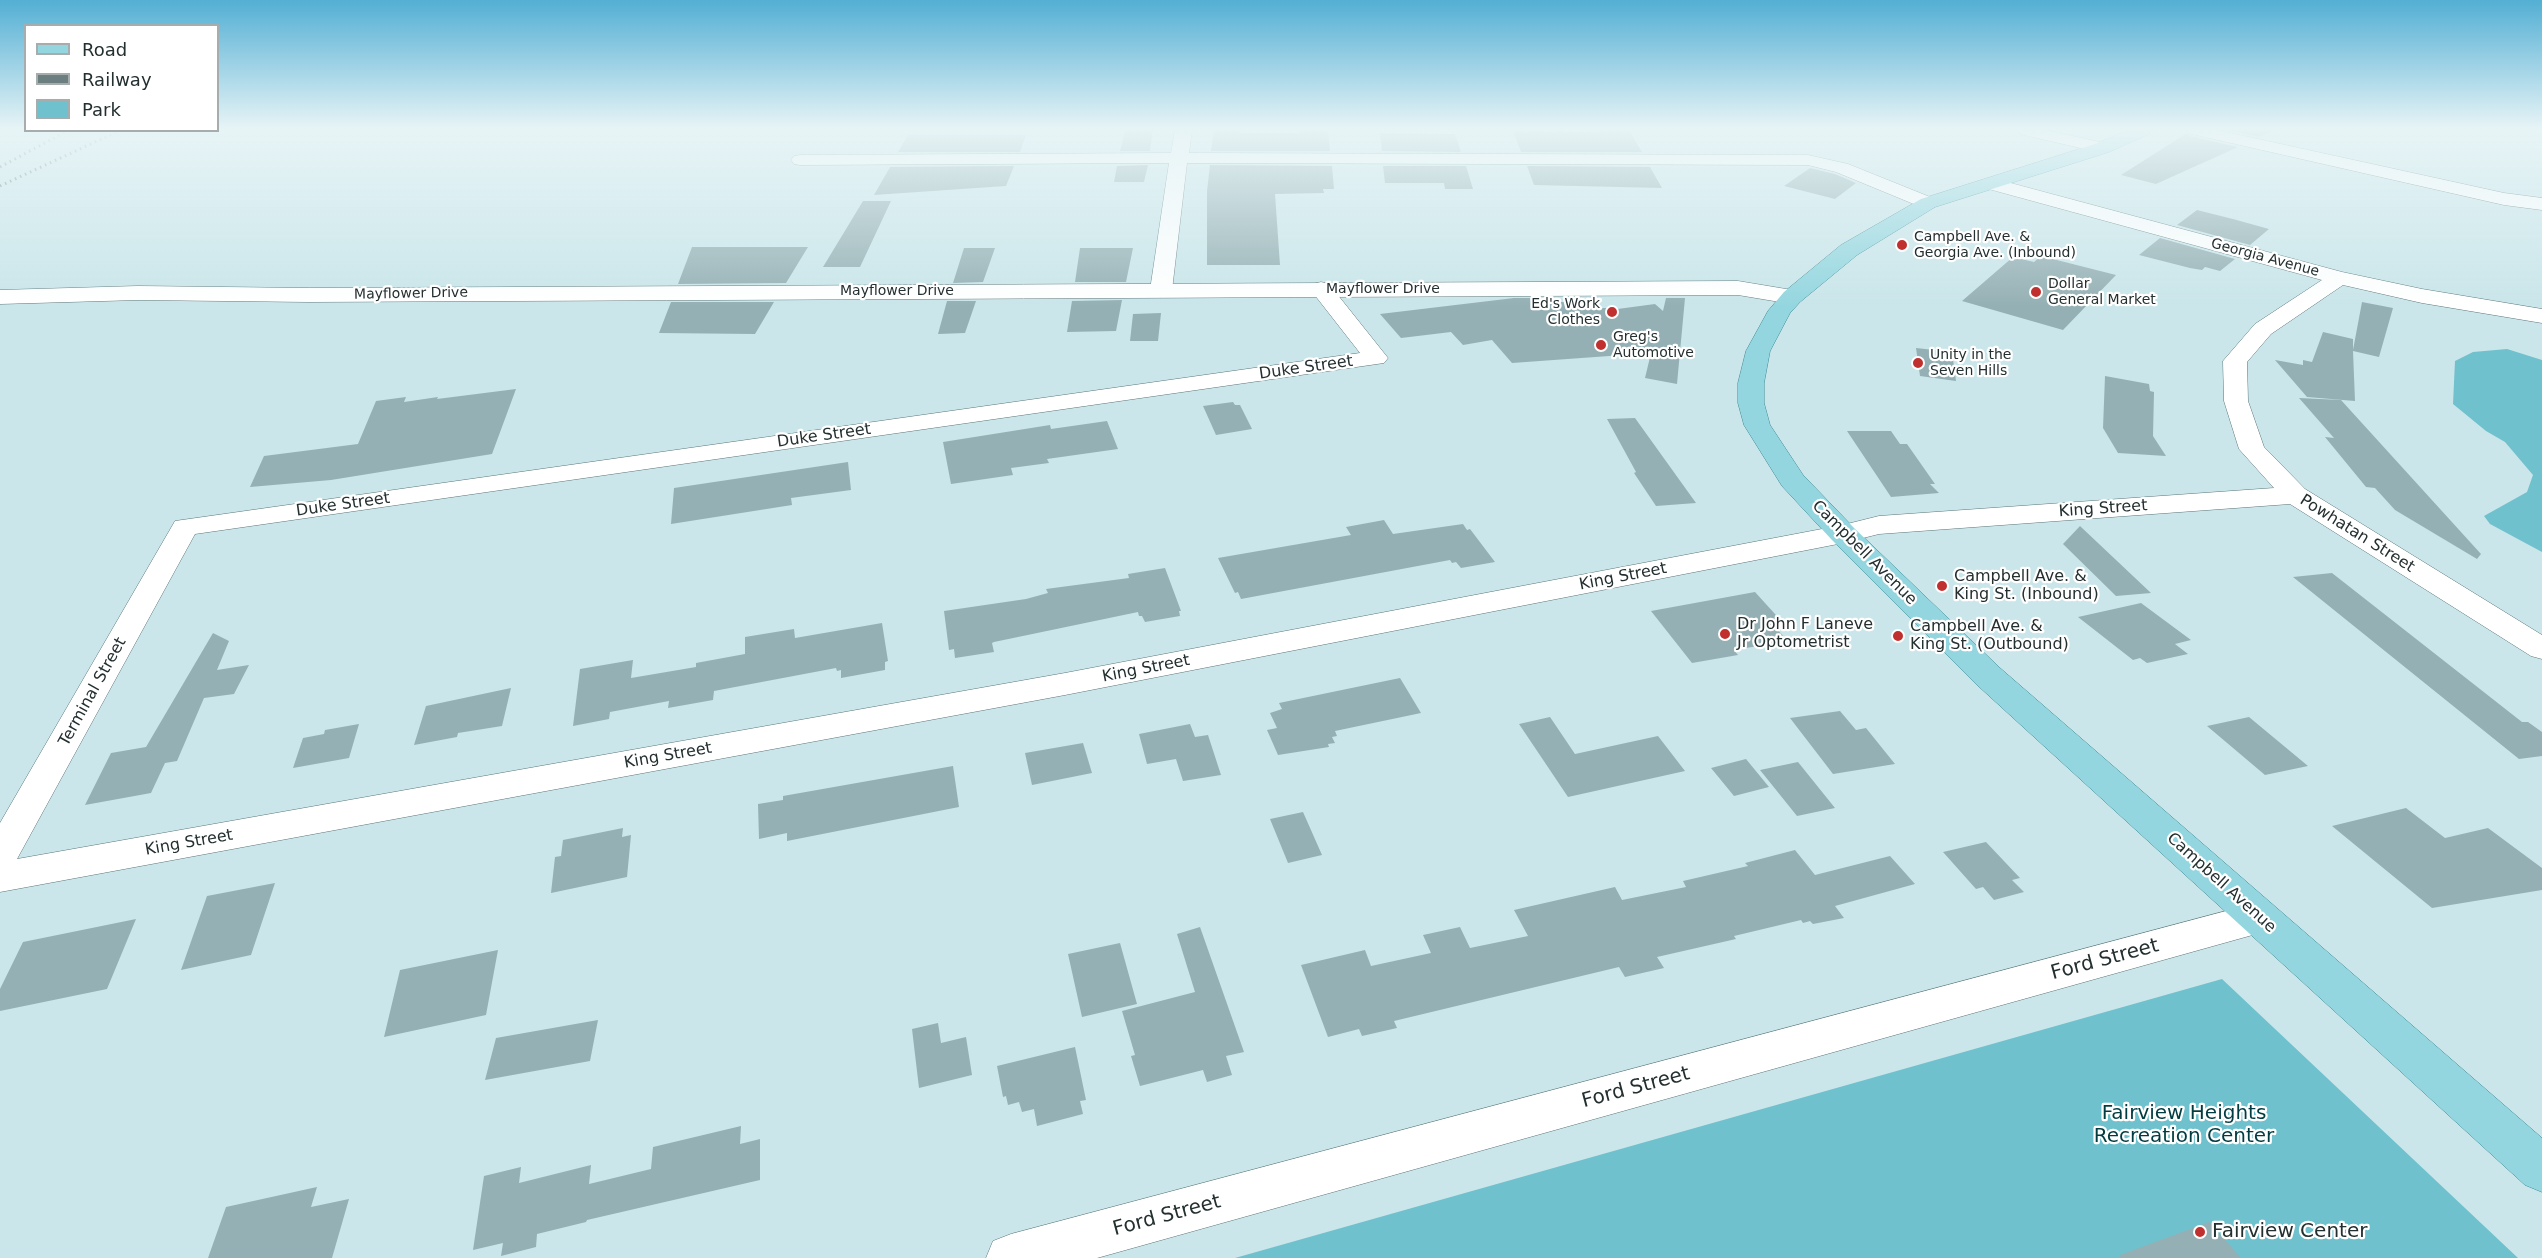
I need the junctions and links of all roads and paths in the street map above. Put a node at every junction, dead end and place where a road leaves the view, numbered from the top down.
1 (1175, 189) edge
2 (1893, 189) edge
3 (1976, 189) edge
4 (2009, 189) edge
5 (2458, 189) edge
6 (1928, 203) junction
7 (2542, 204) edge
8 (2339, 278) junction
9 (1321, 289) junction
10 (1161, 290) junction
11 (0, 297) edge
12 (1792, 297) junction
13 (2542, 316) edge
14 (2295, 495) junction
15 (185, 527) joint
16 (1844, 534) junction
17 (2542, 649) edge
18 (0, 856) edge
19 (0, 877) edge
20 (2260, 918) junction
21 (2542, 1169) edge
22 (1011, 1258) edge

1 - 10 street
2 - 6 street
3 - 6 main road, Campbell Avenue
4 - 8 street, Georgia Avenue
5 - 7 street
6 - 12 main road, Campbell Avenue
8 - 13 street, Georgia Avenue
8 - 14 street, Powhatan Street
9 - 10 street, Mayflower Drive
9 - 12 street, Mayflower Drive
9 - 15 street, Duke Street
10 - 11 street, Mayflower Drive
12 - 16 main road, Campbell Avenue
14 - 16 street, King Street
14 - 17 street, Powhatan Street
15 - 18 street, Terminal Street
16 - 19 street, King Street
16 - 20 main road, Campbell Avenue
20 - 21 main road, Campbell Avenue
20 - 22 street, Ford Street

